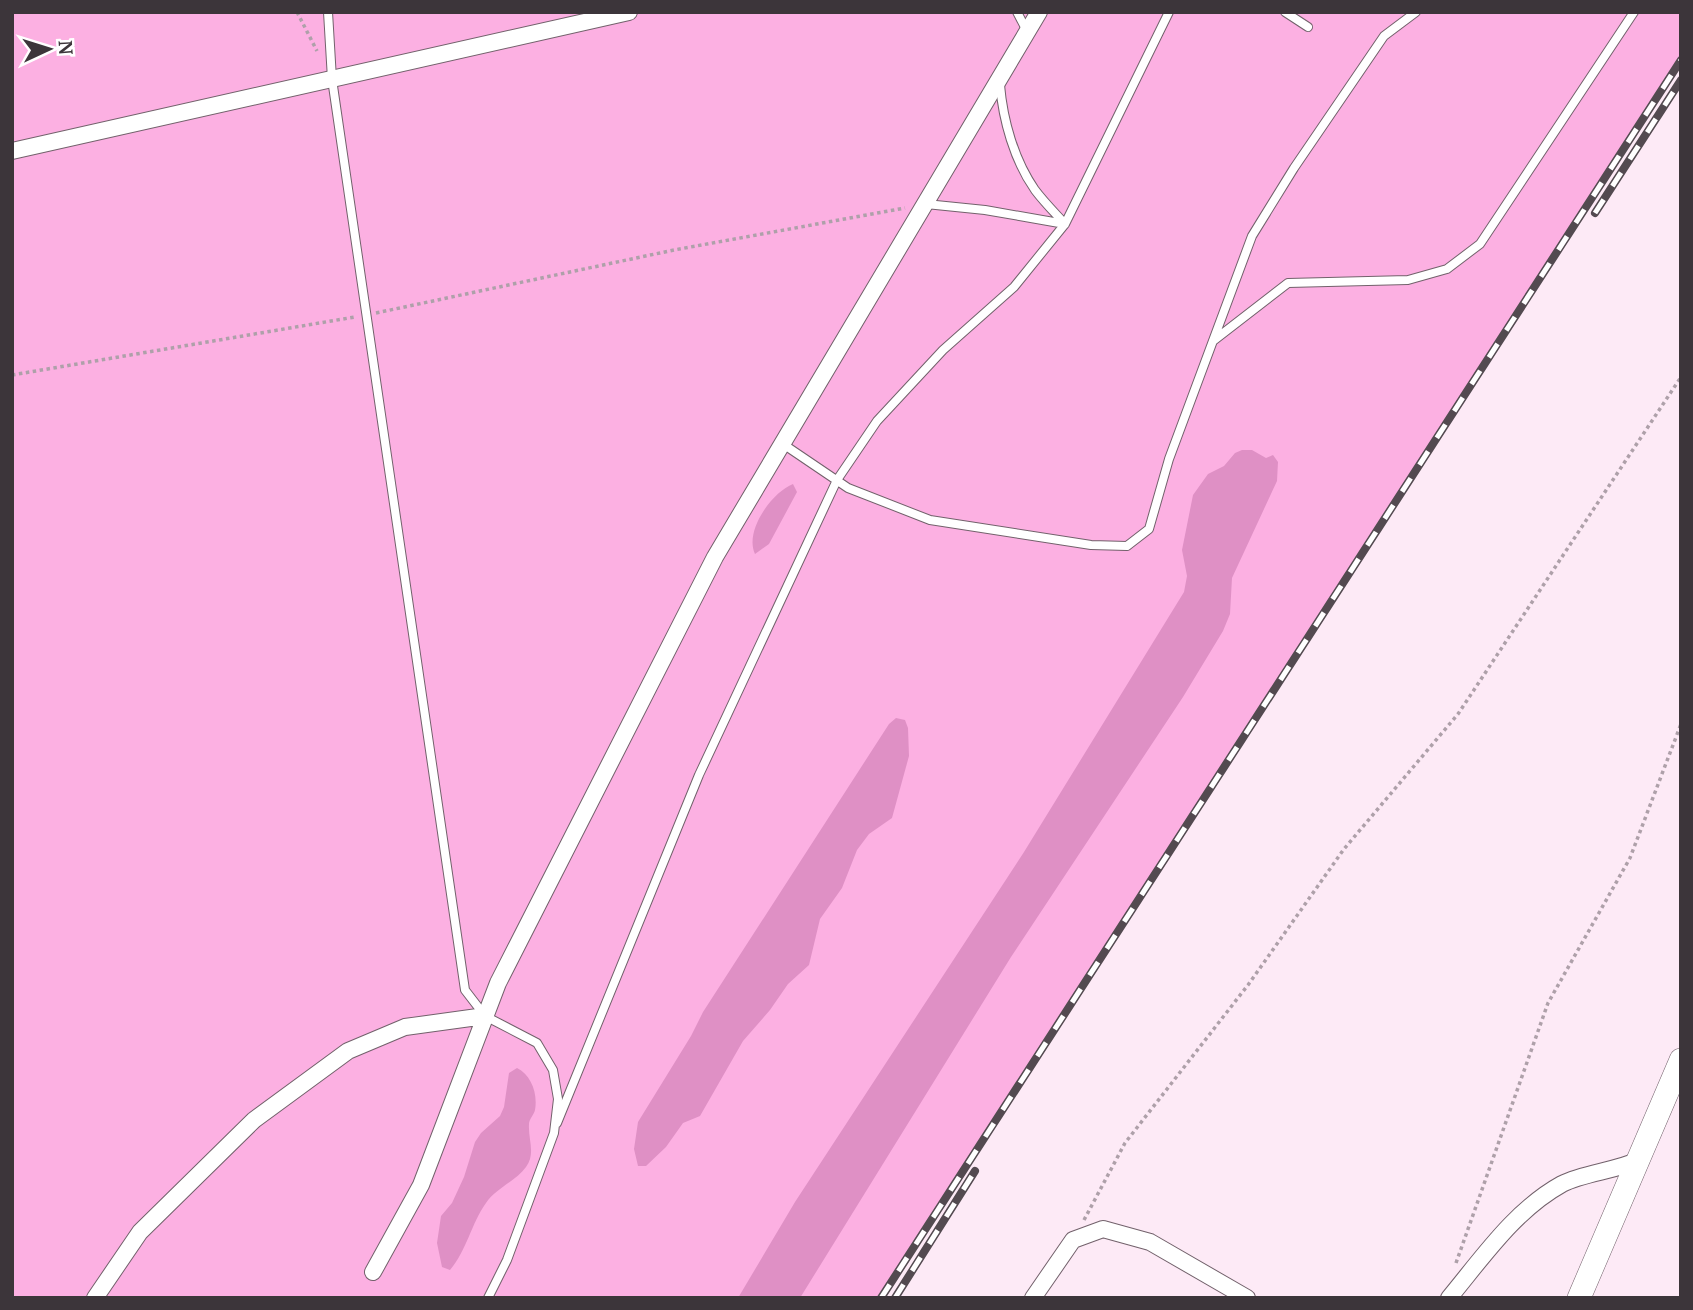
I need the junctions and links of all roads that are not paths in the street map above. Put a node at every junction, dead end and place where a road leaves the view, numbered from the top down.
1 (328, 12) edge
2 (629, 12) edge
3 (1017, 12) edge
4 (1039, 12) edge
5 (1169, 12) edge
6 (1285, 12) edge
7 (1416, 12) edge
8 (1634, 12) edge
9 (1308, 27) dead end
10 (1028, 32) junction
11 (331, 79) junction
12 (999, 82) junction
13 (12, 152) edge
14 (926, 204) junction
15 (1065, 224) junction
16 (1213, 341) junction
17 (783, 444) junction
18 (837, 480) junction
19 (485, 1016) junction
20 (1681, 1060) edge
21 (554, 1133) junction
22 (1639, 1160) junction
23 (373, 1272) dead end
24 (95, 1298) edge
25 (488, 1298) edge
26 (1033, 1298) edge
27 (1247, 1298) edge
28 (1449, 1298) edge
29 (1579, 1298) edge

1 - 11 lane
2 - 11 street
3 - 10 lane
4 - 10 street
5 - 15 lane
6 - 9 lane
7 - 16 lane
8 - 16 lane
10 - 12 street
11 - 13 street
11 - 19 lane
12 - 14 street
12 - 15 lane
14 - 15 lane
14 - 17 street
15 - 18 lane
16 - 18 lane
17 - 18 lane
17 - 19 street
18 - 21 lane
19 - 21 lane
19 - 23 street
19 - 24 street
20 - 22 street
21 - 25 lane
22 - 28 street
22 - 29 street
26 - 27 street

